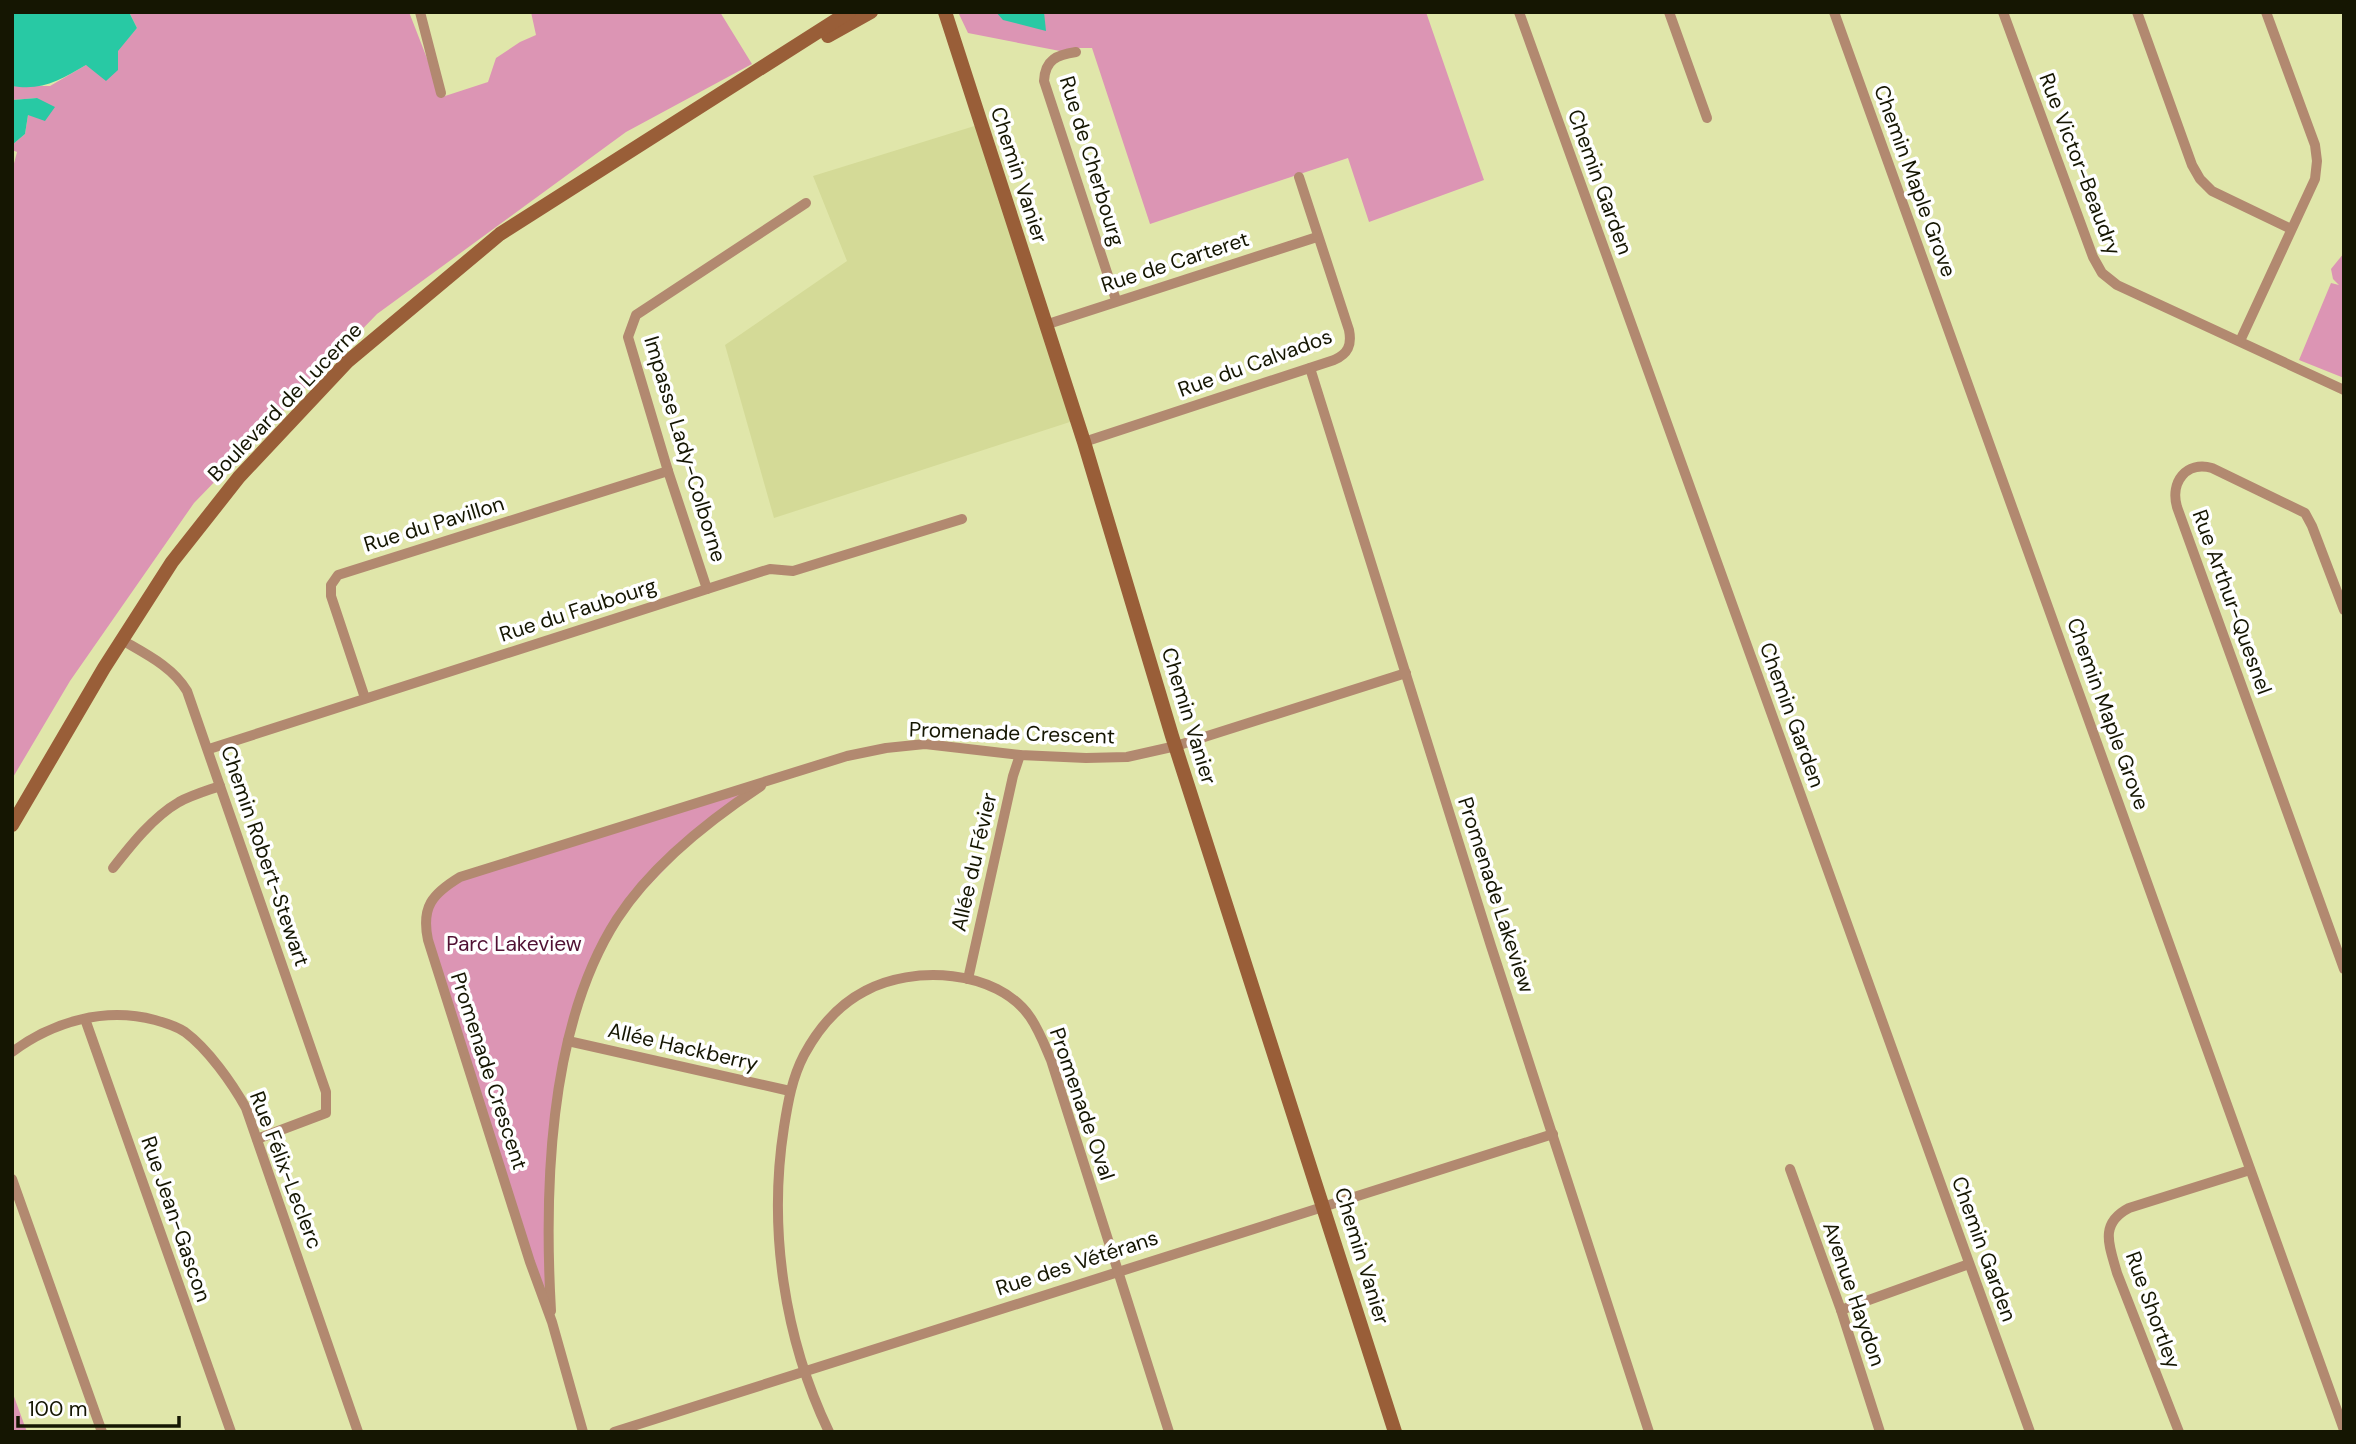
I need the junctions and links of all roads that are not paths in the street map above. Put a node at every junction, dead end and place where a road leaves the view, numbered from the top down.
1 (849, 12) edge
2 (871, 12) edge
3 (945, 12) edge
4 (1519, 12) edge
5 (1669, 12) edge
6 (1834, 12) edge
7 (2003, 12) edge
8 (2137, 12) edge
9 (2266, 12) edge
10 (422, 13) edge
11 (1076, 52) dead end
12 (732, 88) junction
13 (441, 93) dead end
14 (1707, 118) dead end
15 (1298, 177) dead end
16 (806, 203) dead end
17 (2291, 229) junction
18 (1317, 237) junction
19 (1116, 300) junction
20 (1045, 325) junction
21 (2240, 341) junction
22 (1310, 368) junction
23 (2344, 390) edge
24 (1084, 442) junction
25 (668, 471) junction
26 (961, 519) dead end
27 (707, 589) junction
28 (2344, 610) edge
29 (122, 640) junction
30 (1406, 673) junction
31 (365, 698) junction
32 (1176, 746) junction
33 (209, 749) junction
34 (1020, 755) junction
35 (775, 777) junction
36 (220, 786) junction
37 (12, 825) edge
38 (113, 868) dead end
39 (2344, 969) edge
40 (968, 979) junction
41 (85, 1018) junction
42 (568, 1041) junction
43 (12, 1052) edge
44 (790, 1091) junction
45 (1553, 1134) junction
46 (257, 1139) junction
47 (1790, 1170) dead end
48 (2250, 1170) junction
49 (12, 1178) edge
50 (1324, 1205) junction
51 (1969, 1264) junction
52 (1118, 1270) junction
53 (1842, 1310) junction
54 (552, 1322) junction
55 (805, 1371) junction
56 (2344, 1430) edge
57 (102, 1432) edge
58 (231, 1432) edge
59 (358, 1432) edge
60 (583, 1432) edge
61 (614, 1432) edge
62 (829, 1432) edge
63 (1169, 1432) edge
64 (1395, 1432) edge
65 (1649, 1432) edge
66 (1880, 1432) edge
67 (2030, 1432) edge
68 (2179, 1432) edge

1 - 12 street, Boulevard de Lucerne
2 - 12 street, Boulevard de Lucerne
3 - 20 street, Chemin Vanier
4 - 51 street, Chemin Garden
5 - 14 street
6 - 48 street, Chemin Maple Grove
7 - 21 street, Rue Victor-Beaudry
8 - 17 street
9 - 17 street
10 - 13 street
11 - 19 street, Rue de Cherbourg
12 - 29 street, Boulevard de Lucerne
15 - 18 street, Rue du Calvados
16 - 25 street, Impasse Lady-Colborne
17 - 21 street
18 - 19 street, Rue de Carteret
18 - 22 street, Rue du Calvados
19 - 20 street, Rue de Carteret
20 - 24 street, Chemin Vanier
21 - 23 street, Rue Victor-Beaudry
22 - 24 street, Rue du Calvados
22 - 30 street, Promenade Lakeview
24 - 32 street, Chemin Vanier
25 - 27 street, Impasse Lady-Colborne
25 - 31 street, Rue du Pavillon
26 - 27 street, Rue du Faubourg
27 - 31 street, Rue du Faubourg
28 - 39 street, Rue Arthur-Quesnel
29 - 33 street, Chemin Robert-Stewart
29 - 37 street, Boulevard de Lucerne
30 - 32 street, Promenade Crescent
30 - 45 street, Promenade Lakeview
31 - 33 street, Rue du Faubourg
32 - 34 street, Promenade Crescent
32 - 50 street, Chemin Vanier
33 - 36 street, Chemin Robert-Stewart
34 - 35 street, Promenade Crescent
34 - 40 street, Allée du Févier
35 - 42 street, Promenade Crescent
35 - 54 street, Promenade Crescent
36 - 38 street
36 - 46 street, Chemin Robert-Stewart
40 - 44 street, Promenade Oval
40 - 52 street, Promenade Oval
41 - 43 street, Rue Félix-Leclerc
41 - 46 street, Rue Félix-Leclerc
41 - 58 street, Rue Jean-Gascon
42 - 44 street, Allée Hackberry
42 - 54 street, Promenade Crescent
44 - 55 street, Promenade Oval
45 - 50 street, Rue des Vétérans
45 - 65 street, Promenade Lakeview
46 - 59 street, Rue Félix-Leclerc
47 - 53 street, Avenue Haydon
48 - 56 street, Chemin Maple Grove
48 - 68 street, Rue Shortley
49 - 57 street
50 - 52 street, Rue des Vétérans
50 - 64 street, Chemin Vanier
51 - 53 street
51 - 67 street, Chemin Garden
52 - 55 street, Rue des Vétérans
52 - 63 street, Promenade Oval
53 - 66 street, Avenue Haydon
54 - 60 street, Promenade Crescent
55 - 61 street, Rue des Vétérans
55 - 62 street, Promenade Oval

